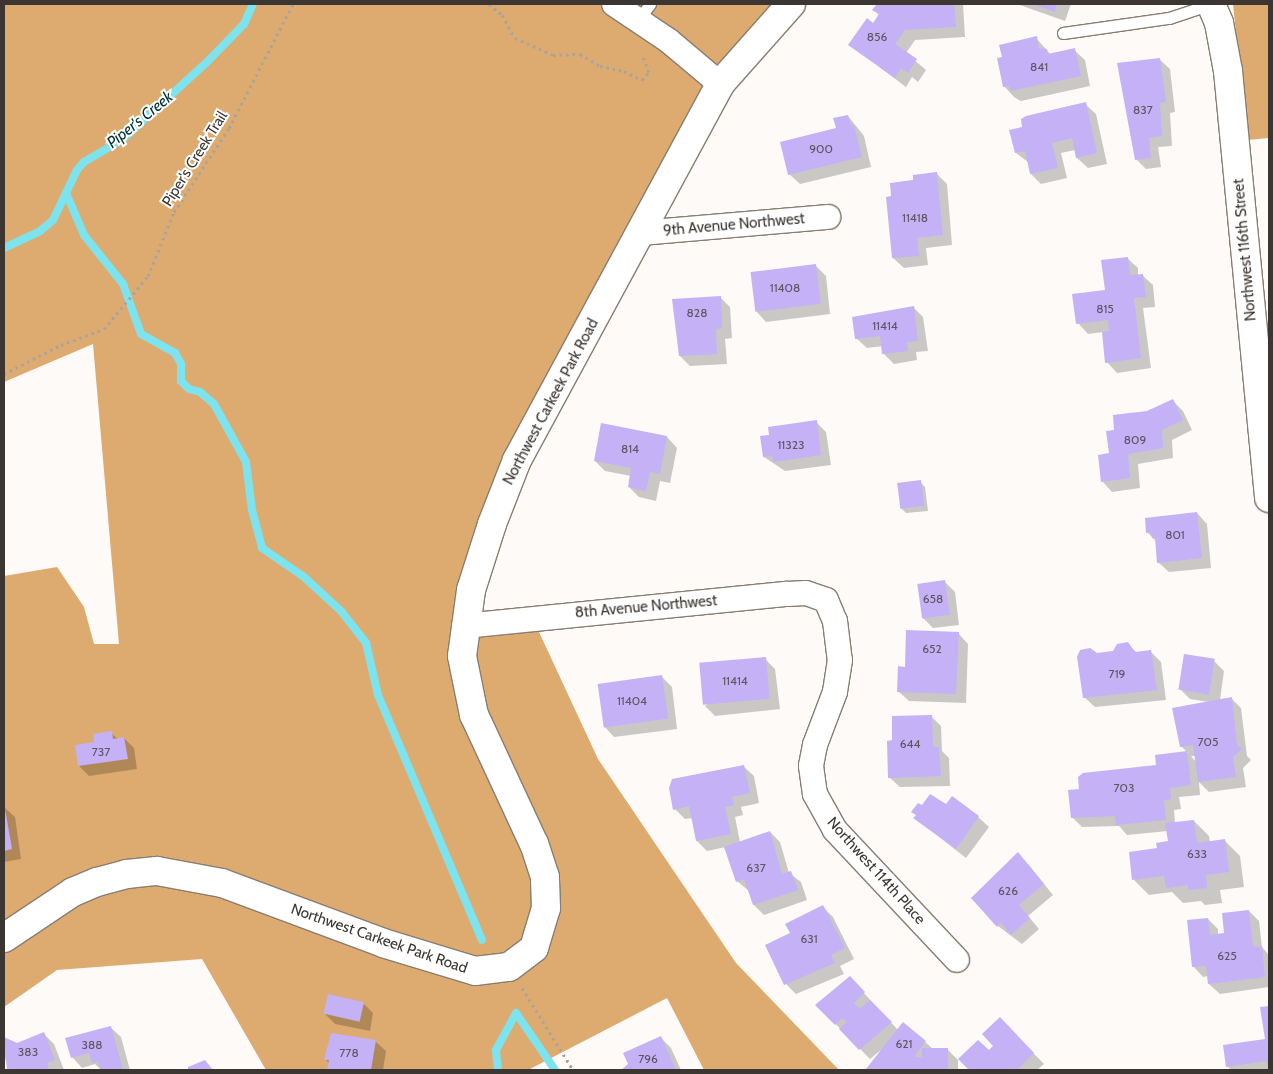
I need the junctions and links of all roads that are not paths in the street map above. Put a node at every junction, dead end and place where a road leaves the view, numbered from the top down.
1 (614, 4) edge
2 (791, 4) edge
3 (1211, 4) edge
4 (644, 12) edge
5 (1063, 33) dead end
6 (720, 84) junction
7 (828, 217) dead end
8 (641, 233) junction
9 (1269, 498) edge
10 (826, 600) joint
11 (464, 626) junction
12 (4, 938) edge
13 (956, 960) dead end

1 - 4 street
2 - 6 street
3 - 5 lane
3 - 9 street, Northwest 116th Street
4 - 6 street
6 - 8 street, Northwest Carkeek Park Road
7 - 8 street, 9th Avenue Northwest
8 - 11 street, Northwest Carkeek Park Road
10 - 11 street, 8th Avenue Northwest
10 - 13 street, Northwest 114th Place
11 - 12 street, Northwest Carkeek Park Road

